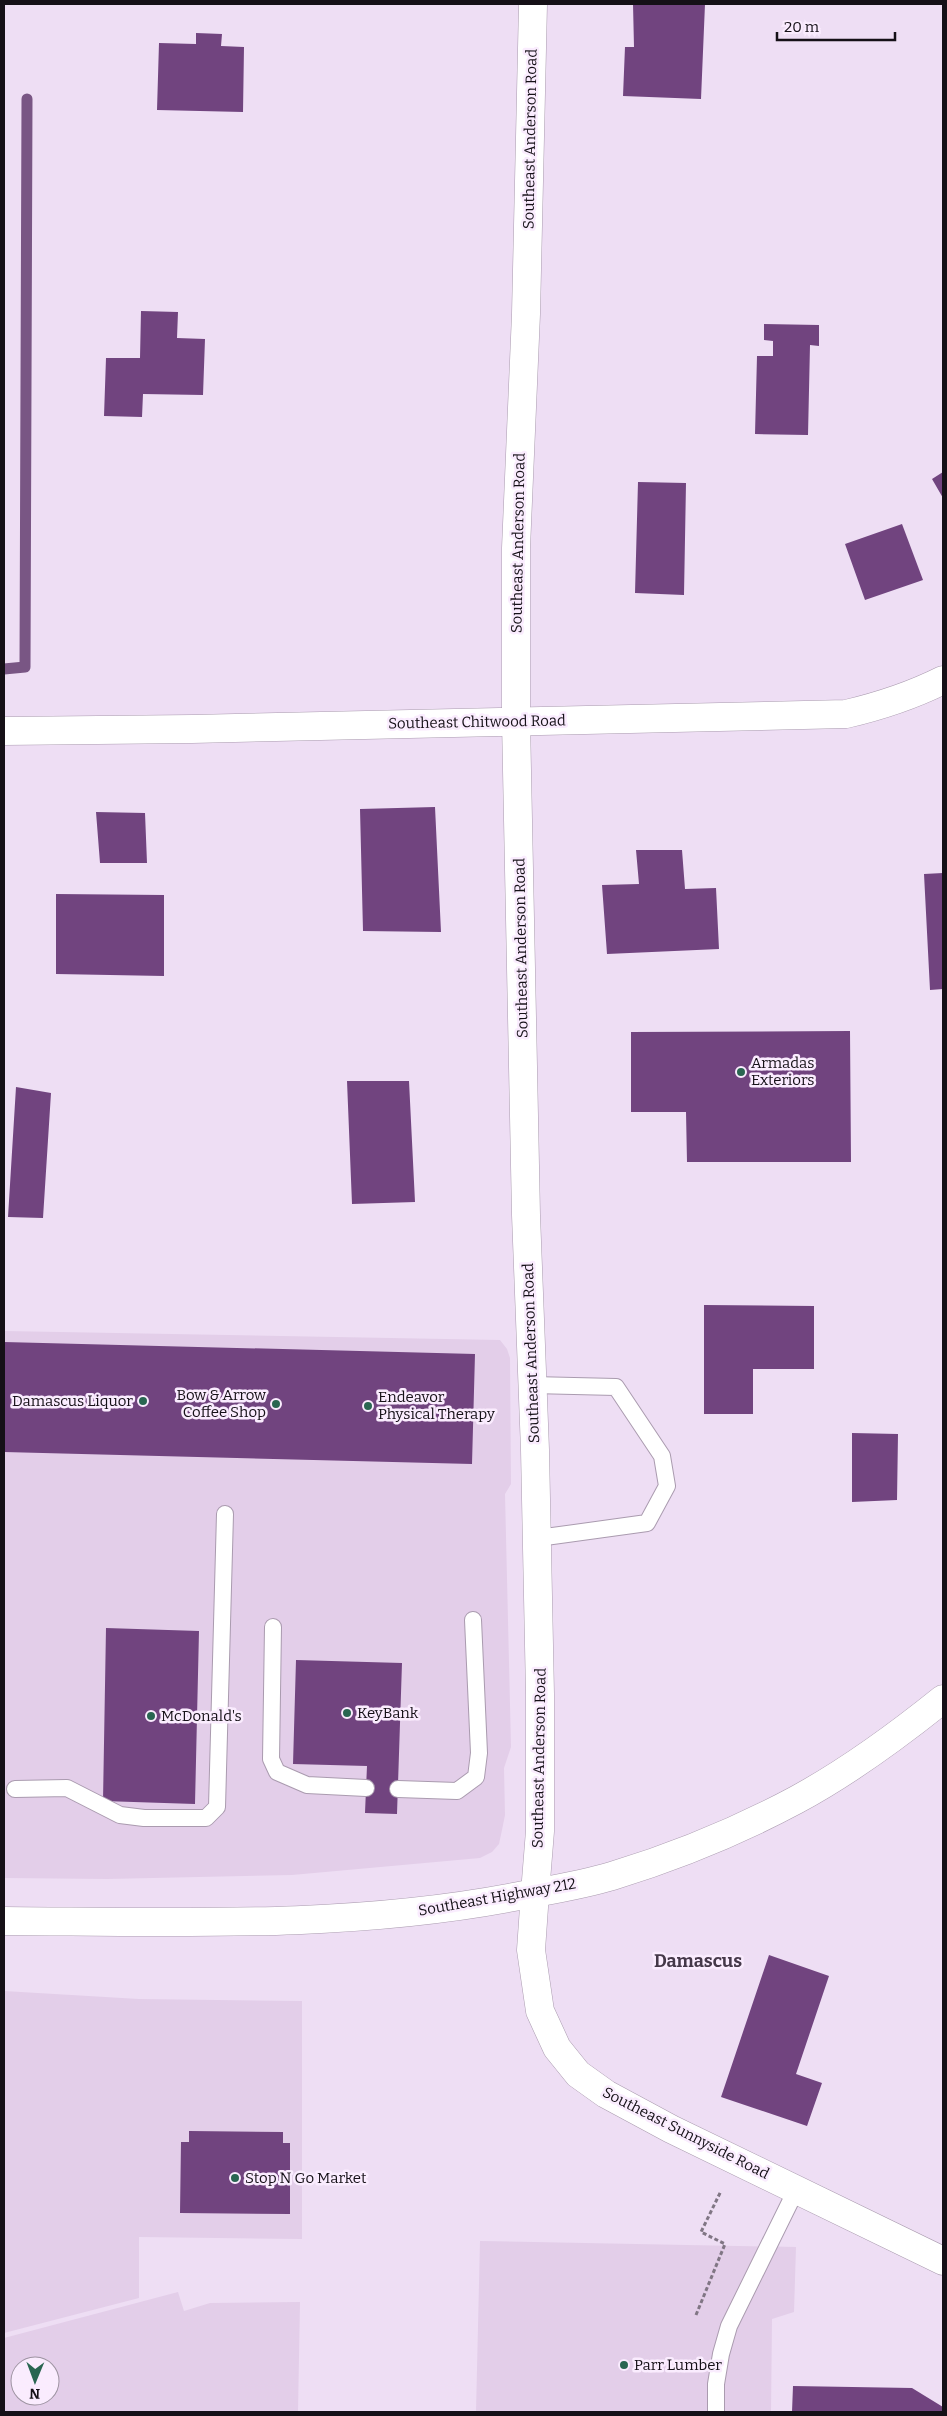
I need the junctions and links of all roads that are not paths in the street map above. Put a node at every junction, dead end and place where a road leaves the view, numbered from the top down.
1 (533, 4) edge
2 (943, 680) edge
3 (516, 721) junction
4 (4, 731) edge
5 (532, 1385) junction
6 (226, 1514) dead end
7 (538, 1538) junction
8 (473, 1620) dead end
9 (273, 1627) dead end
10 (943, 1699) edge
11 (366, 1788) dead end
12 (15, 1789) dead end
13 (398, 1789) dead end
14 (535, 1893) junction
15 (4, 1921) edge
16 (797, 2188) junction
17 (943, 2261) edge
18 (716, 2412) edge

1 - 3 main road, Southeast Anderson Road
2 - 3 main road, Southeast Chitwood Road
3 - 4 main road, Southeast Chitwood Road
3 - 5 main road, Southeast Anderson Road
5 - 7 main road, Southeast Anderson Road
5 - 7 lane
6 - 12 lane
7 - 14 main road, Southeast Anderson Road
8 - 13 lane
9 - 11 lane
10 - 14 main road, Southeast Highway 212
14 - 15 main road, Southeast Highway 212
14 - 16 main road, Southeast Sunnyside Road
16 - 17 main road, Southeast Sunnyside Road
16 - 18 lane

